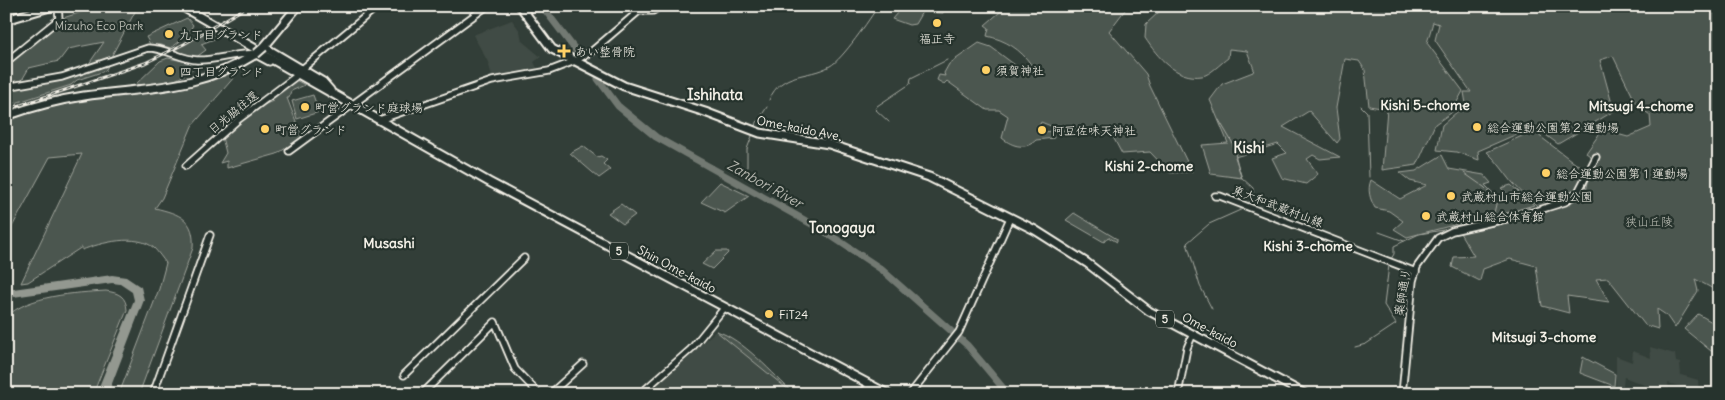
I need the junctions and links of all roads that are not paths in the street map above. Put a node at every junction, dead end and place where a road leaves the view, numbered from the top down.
1 (53, 6) edge
2 (58, 6) edge
3 (181, 6) edge
4 (187, 6) edge
5 (298, 6) edge
6 (378, 6) edge
7 (487, 6) edge
8 (520, 6) edge
9 (661, 6) edge
10 (6, 20) edge
11 (264, 47) junction
12 (255, 50) junction
13 (267, 55) dead end
14 (575, 61) junction
15 (6, 62) edge
16 (302, 70) junction
17 (295, 76) junction
18 (6, 87) edge
19 (330, 91) junction
20 (351, 104) junction
21 (6, 116) edge
22 (379, 120) junction
23 (289, 151) dead end
24 (1596, 158) dead end
25 (186, 166) dead end
26 (1215, 196) dead end
27 (1010, 218) junction
28 (210, 234) dead end
29 (524, 258) dead end
30 (1416, 272) junction
31 (725, 307) junction
32 (1193, 334) junction
33 (583, 364) dead end
34 (404, 374) dead end
35 (872, 385) junction
36 (423, 393) edge
37 (154, 394) edge
38 (539, 394) edge
39 (550, 394) edge
40 (640, 394) edge
41 (860, 394) edge
42 (888, 394) edge
43 (910, 394) edge
44 (1178, 394) edge
45 (1305, 394) edge
46 (1402, 394) edge

1 - 10 main road
2 - 15 street
3 - 12 main road
4 - 12 main road
5 - 11 main road
6 - 16 street
7 - 20 street
8 - 14 main road, Ome-kaido Ave. / 5
9 - 14 street
11 - 12 main road, bridge
11 - 16 main road
12 - 17 main road
12 - 18 street
12 - 21 main road
13 - 19 main road, Shin Ome-kaido / 5
14 - 22 street
14 - 27 main road, Ome-kaido Ave. / 5
16 - 19 main road
17 - 19 main road
17 - 25 street, 日光脇往還
19 - 20 main road, Shin Ome-kaido / 5
20 - 22 main road, Shin Ome-kaido / 5
20 - 23 street
22 - 31 main road, Shin Ome-kaido / 5
24 - 30 street, 薬師通り
26 - 30 street, 東大和武蔵村山線
27 - 32 main road, Ome-kaido Ave. / 5
27 - 43 street
28 - 37 street
29 - 34 street
30 - 46 street, 薬師通り
31 - 35 main road, Shin Ome-kaido / 5
31 - 40 street
32 - 44 street
32 - 45 main road, Ome-kaido / 5
33 - 39 street
35 - 41 street
35 - 42 main road, Shin Ome-kaido / 5
36 - 38 street

